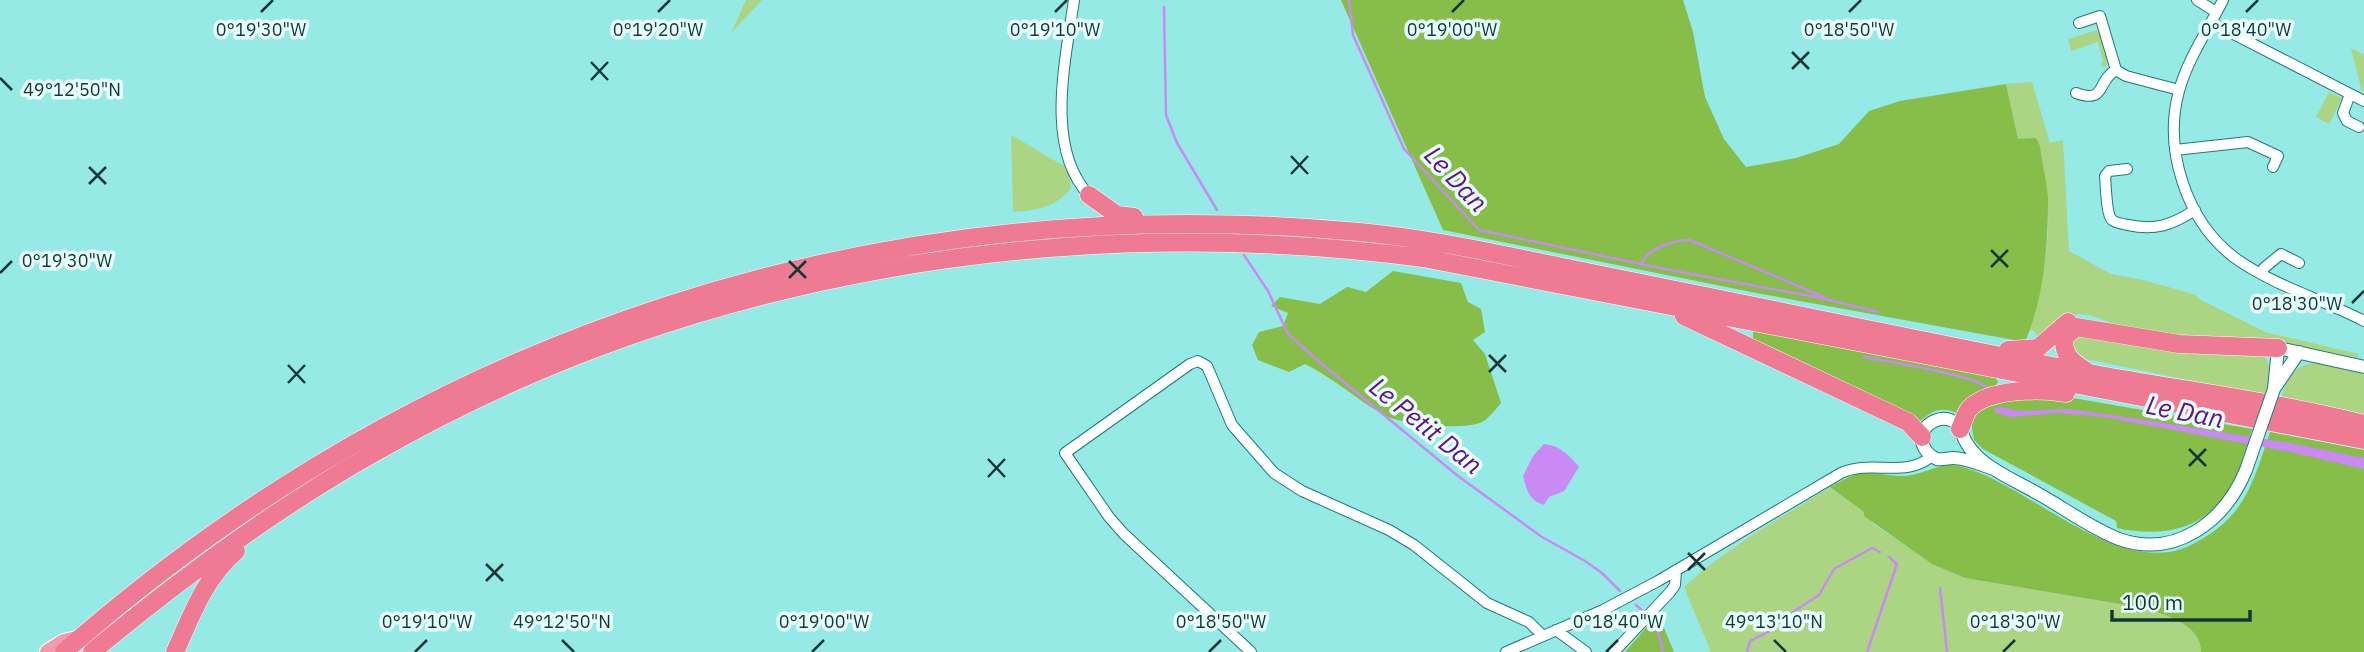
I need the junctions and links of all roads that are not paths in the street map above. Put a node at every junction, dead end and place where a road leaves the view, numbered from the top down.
1 (1074, 0) edge
2 (2197, 0) edge
3 (2223, 0) edge
4 (2214, 17) junction
5 (2079, 23) dead end
6 (2116, 70) junction
7 (2179, 90) junction
8 (2076, 93) dead end
9 (2350, 94) junction
10 (2364, 101) edge
11 (2359, 127) dead end
12 (2175, 150) junction
13 (2273, 167) dead end
14 (2127, 169) dead end
15 (1089, 195) junction
16 (2195, 210) junction
17 (1149, 224) junction
18 (1068, 227) junction
19 (2300, 263) dead end
20 (2262, 274) junction
21 (1641, 300) junction
22 (2364, 321) edge
23 (2137, 338) junction
24 (2278, 348) junction
25 (2298, 352) junction
26 (1994, 354) junction
27 (2364, 367) edge
28 (2088, 373) junction
29 (2274, 390) junction
30 (2180, 405) junction
31 (2364, 424) edge
32 (1962, 434) junction
33 (2364, 440) edge
34 (1926, 446) junction
35 (1951, 457) junction
36 (1994, 469) junction
37 (274, 514) junction
38 (1676, 571) junction
39 (1556, 630) junction
40 (1543, 636) junction
41 (79, 639) junction
42 (48, 652) edge
43 (64, 652) edge
44 (92, 652) edge
45 (175, 652) edge
46 (1251, 652) edge
47 (1506, 652) edge
48 (1586, 652) edge
49 (1614, 652) edge

1 - 15 street
2 - 4 street
3 - 4 street
4 - 7 street
4 - 9 street
5 - 6 street
6 - 7 street
6 - 8 street
7 - 12 street
9 - 10 street
9 - 11 street
12 - 13 street
12 - 16 street
14 - 16 street
15 - 17 highway
15 - 18 highway
16 - 20 street
17 - 18 highway
17 - 26 highway
18 - 41 highway
19 - 20 street
20 - 22 street
21 - 30 highway
21 - 34 highway
21 - 37 highway
23 - 24 highway
23 - 26 highway
23 - 28 highway
24 - 25 street
24 - 29 street
25 - 27 street
25 - 29 street
26 - 28 highway
28 - 31 highway
29 - 36 street, bridge
30 - 32 highway
30 - 33 highway
32 - 34 street
32 - 35 street
32 - 36 street
34 - 35 street
34 - 38 street
35 - 36 street
37 - 44 highway
37 - 45 highway
38 - 39 street
38 - 49 street
39 - 40 street
39 - 48 street
40 - 46 street
40 - 47 street
41 - 42 main road
41 - 43 highway

